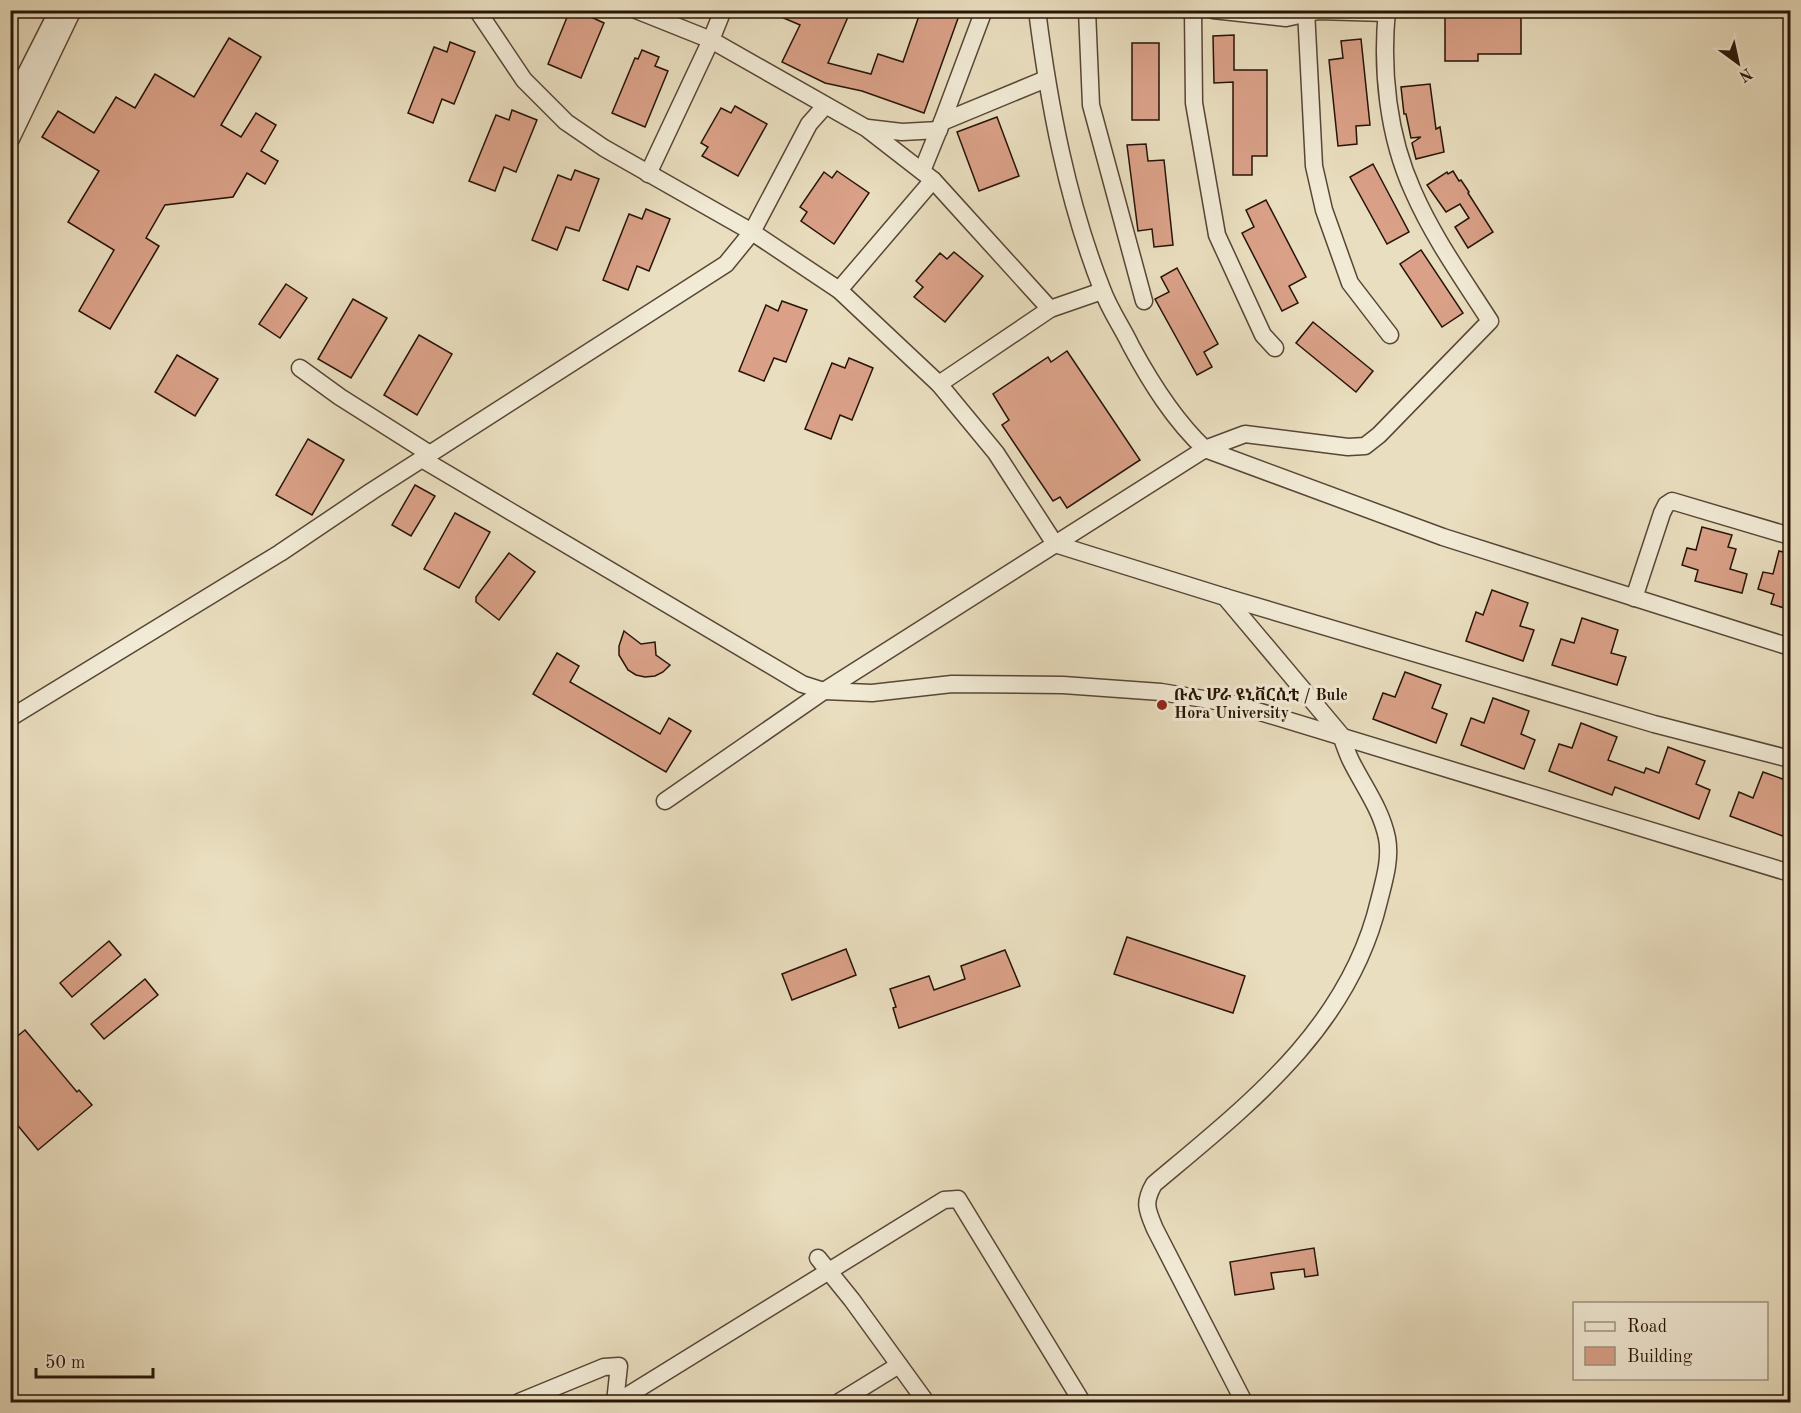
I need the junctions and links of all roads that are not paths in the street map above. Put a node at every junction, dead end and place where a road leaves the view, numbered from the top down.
1 (58, 10) edge
2 (73, 10) edge
3 (477, 10) edge
4 (636, 10) edge
5 (723, 10) edge
6 (984, 10) edge
7 (1037, 10) edge
8 (1086, 10) edge
9 (1193, 10) edge
10 (1212, 10) edge
11 (1306, 12) edge
12 (1387, 12) edge
13 (711, 40) junction
14 (1046, 79) junction
15 (10, 105) edge
16 (825, 106) junction
17 (940, 126) junction
18 (866, 128) junction
19 (10, 141) edge
20 (648, 174) junction
21 (928, 175) junction
22 (752, 232) junction
23 (839, 290) junction
24 (1102, 291) junction
25 (1144, 301) dead end
26 (1050, 309) junction
27 (1390, 334) dead end
28 (1275, 348) dead end
29 (300, 368) dead end
30 (939, 384) junction
31 (1205, 449) junction
32 (426, 457) junction
33 (1791, 536) edge
34 (1054, 543) junction
35 (1225, 597) junction
36 (1634, 598) junction
37 (1791, 647) edge
38 (824, 691) junction
39 (10, 718) edge
40 (1341, 735) junction
41 (1791, 759) edge
42 (666, 801) dead end
43 (1791, 873) edge
44 (818, 1258) dead end
45 (829, 1271) junction
46 (899, 1365) junction
47 (519, 1402) edge
48 (616, 1402) edge
49 (839, 1402) edge
50 (926, 1402) edge
51 (1082, 1402) edge
52 (1244, 1402) edge

1 - 15 street
2 - 19 street
3 - 20 street
4 - 13 street
5 - 13 street
6 - 17 street
7 - 14 street
8 - 25 street
9 - 28 street
10 - 11 street
11 - 12 street
11 - 27 street
12 - 31 street
13 - 16 street
13 - 20 street
14 - 17 street
14 - 24 street
16 - 18 street
16 - 22 street
17 - 18 street
17 - 21 street
18 - 21 street
20 - 22 street
21 - 23 street
21 - 26 street
22 - 23 street
22 - 32 street
23 - 30 street
24 - 26 street
24 - 31 street
26 - 30 street
29 - 32 street
30 - 34 street
31 - 34 street
31 - 36 street
32 - 38 street
32 - 39 street
33 - 36 street
34 - 35 street
34 - 38 street
35 - 40 street
35 - 41 street
36 - 37 street
38 - 40 street
38 - 42 street
40 - 43 street
40 - 52 street
44 - 45 street
45 - 46 street
45 - 48 street
45 - 51 street
46 - 49 street
46 - 50 street
47 - 48 street

